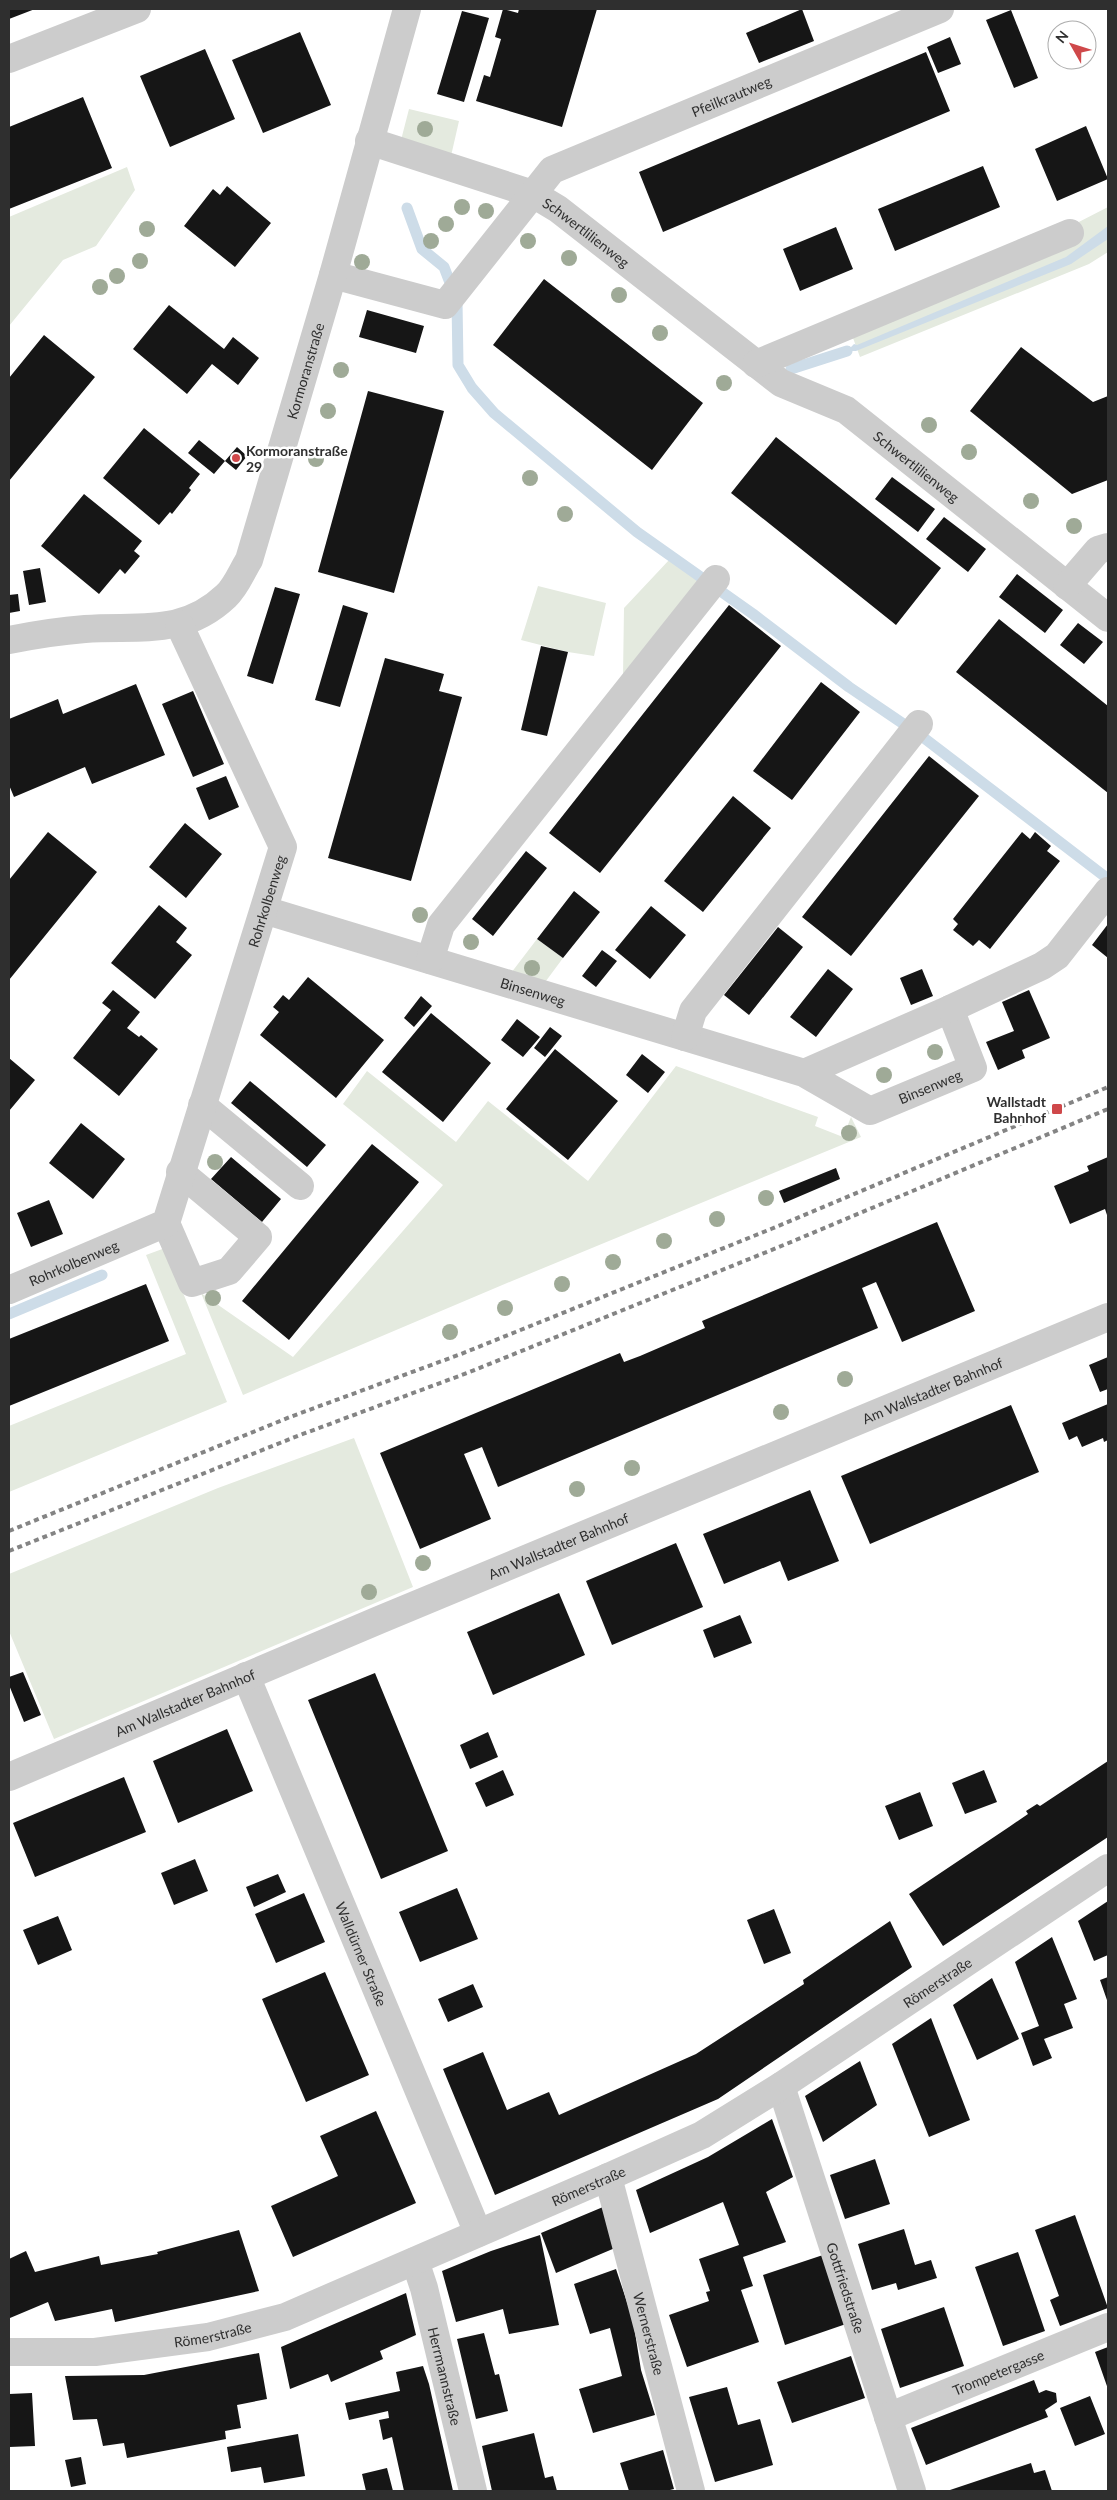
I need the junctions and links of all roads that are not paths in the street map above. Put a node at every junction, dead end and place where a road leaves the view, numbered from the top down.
1 (137, 9) edge
2 (407, 9) edge
3 (940, 9) edge
4 (9, 58) edge
5 (369, 141) junction
6 (533, 194) junction
7 (1070, 233) dead end
8 (332, 275) junction
9 (756, 364) junction
10 (1108, 547) edge
11 (716, 579) dead end
12 (1067, 586) junction
13 (1108, 618) edge
14 (179, 624) junction
15 (9, 640) edge
16 (919, 724) dead end
17 (1108, 891) edge
18 (264, 910) junction
19 (430, 960) junction
20 (950, 1008) junction
21 (685, 1037) junction
22 (804, 1073) junction
23 (202, 1105) junction
24 (180, 1172) junction
25 (300, 1186) dead end
26 (166, 1223) junction
27 (9, 1290) edge
28 (1108, 1317) edge
29 (246, 1676) junction
30 (9, 1777) edge
31 (1108, 1868) edge
32 (781, 2086) junction
33 (608, 2177) junction
34 (478, 2233) junction
35 (415, 2261) junction
36 (1108, 2327) edge
37 (9, 2352) edge
38 (888, 2417) junction
39 (474, 2491) edge
40 (691, 2491) edge
41 (912, 2491) edge

1 - 4 street
2 - 5 street, Kormoranstraße
3 - 6 street, Pfeilkrautweg
5 - 6 street, Schwertlilienweg
5 - 8 street, Kormoranstraße
6 - 8 street, Schwertlilienweg
6 - 9 street, Schwertlilienweg
7 - 9 street
8 - 14 street, Kormoranstraße
9 - 12 street, Schwertlilienweg
10 - 12 street
11 - 19 street
12 - 13 street, Schwertlilienweg
14 - 15 street, Kormoranstraße
14 - 18 street, Rohrkolbenweg
16 - 21 street
17 - 20 street
18 - 19 street, Binsenweg
18 - 23 street, Rohrkolbenweg
19 - 21 street, Binsenweg
20 - 22 street
20 - 22 street, Binsenweg
21 - 22 street, Binsenweg
23 - 24 street, Rohrkolbenweg
23 - 25 street
24 - 26 street, Rohrkolbenweg
24 - 26 street
26 - 27 street, Rohrkolbenweg
28 - 29 street, Am Wallstadter Bahnhof
29 - 30 street, Am Wallstadter Bahnhof
29 - 34 street, Walldürner Straße
31 - 32 street, Römerstraße
32 - 33 street, Römerstraße
32 - 38 street, Gottfriedstraße
33 - 34 street, Römerstraße
33 - 40 street, Wernerstraße
34 - 35 street, Römerstraße
35 - 37 street, Römerstraße
35 - 39 street, Herrmannstraße
36 - 38 street, Trompetergasse
38 - 41 street, Gottfriedstraße

